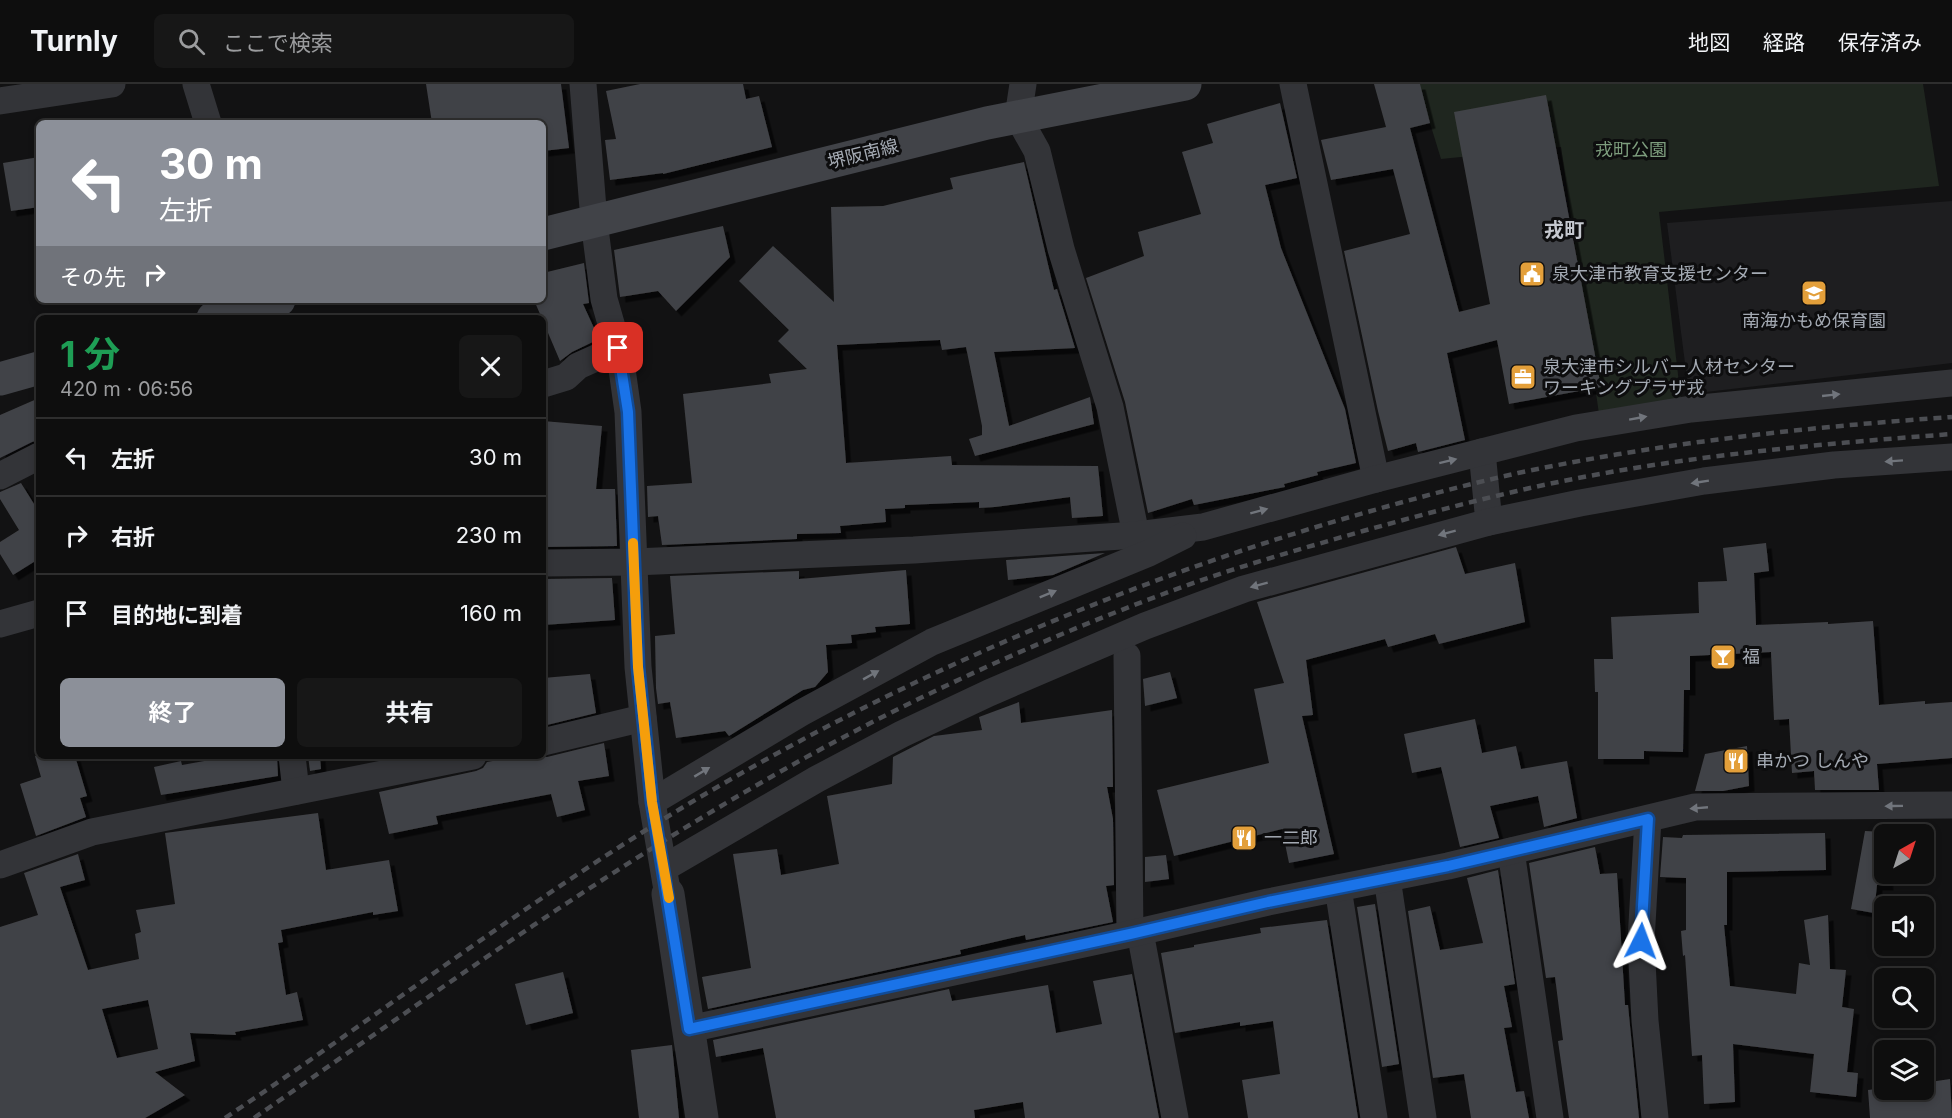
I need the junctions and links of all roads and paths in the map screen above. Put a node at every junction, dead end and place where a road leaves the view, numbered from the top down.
1 (112, 84) edge
2 (196, 84) edge
3 (583, 84) edge
4 (1023, 84) edge
5 (1185, 84) edge
6 (1293, 84) edge
7 (46, 90) edge
8 (0, 101) edge
9 (1018, 117) junction
10 (207, 120) edge
11 (594, 221) junction
12 (546, 233) edge
13 (267, 306) edge
14 (226, 315) edge
15 (618, 348) junction
16 (36, 369) edge
17 (0, 379) edge
18 (546, 383) edge
19 (1952, 383) edge
20 (1482, 452) junction
21 (1952, 457) edge
22 (36, 458) edge
23 (0, 476) edge
24 (1376, 479) junction
25 (1489, 522) junction
26 (1203, 527) junction
27 (1136, 535) junction
28 (634, 562) junction
29 (546, 563) edge
30 (36, 614) edge
31 (0, 624) edge
32 (1127, 656) dead end
33 (644, 718) junction
34 (546, 741) edge
35 (292, 759) edge
36 (458, 759) edge
37 (296, 791) junction
38 (652, 802) junction
39 (1952, 805) edge
40 (1648, 819) junction
41 (1511, 851) junction
42 (0, 865) edge
43 (1387, 878) junction
44 (666, 881) junction
45 (1338, 888) junction
46 (1135, 933) junction
47 (689, 1029) junction
48 (702, 1118) edge
49 (1175, 1118) edge
50 (1374, 1118) edge
51 (1423, 1118) edge
52 (1550, 1118) edge
53 (1655, 1118) edge

1 - 7 street
2 - 10 street
3 - 11 street
4 - 9 street
5 - 9 main road, 堺阪南線
6 - 24 street
7 - 8 street
9 - 11 main road, 堺阪南線
9 - 27 street
11 - 12 main road, 堺阪南線
11 - 15 street
13 - 14 main road
15 - 18 street
15 - 28 street
16 - 17 main road
20 -> 19 street
24 -> 20 street
20 - 25 street
21 -> 25 street
22 - 23 street
26 -> 24 street
25 -> 44 street
26 - 27 street
38 -> 26 street
27 - 28 street
28 - 29 street
28 - 33 street
30 - 31 street
32 - 46 street
33 - 34 street
33 - 38 street
35 - 37 street
36 - 37 street
37 - 42 street
38 - 44 street
39 -> 40 street
40 - 41 street
40 - 53 street
41 - 43 street
41 - 52 street
43 - 45 street
43 - 51 street
44 - 47 street
45 - 46 street
45 - 50 street
46 - 47 street
46 - 49 street
47 - 48 street

